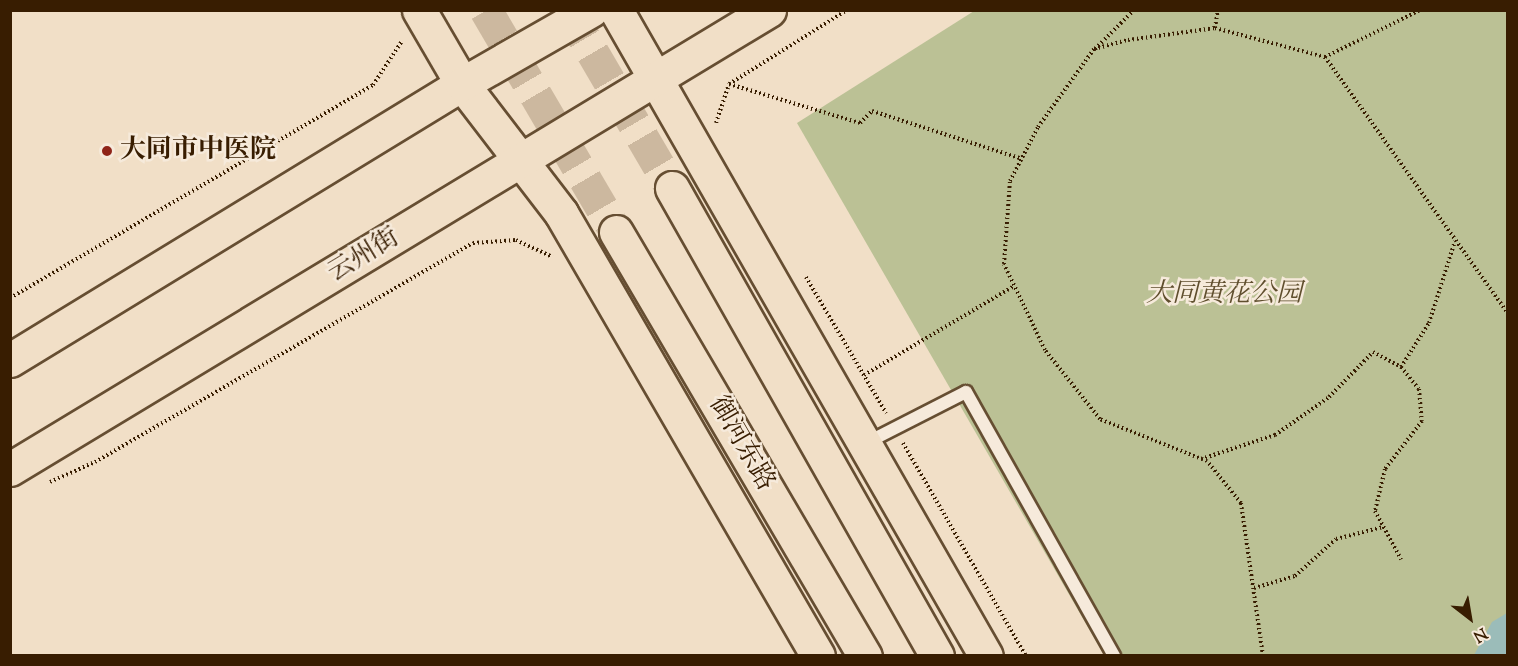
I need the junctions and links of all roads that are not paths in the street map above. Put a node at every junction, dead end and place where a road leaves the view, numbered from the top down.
1 (419, 10) edge
2 (591, 10) edge
3 (616, 10) edge
4 (769, 10) edge
5 (656, 81) junction
6 (462, 84) junction
7 (521, 161) junction
8 (672, 188) tunnel mouth
9 (616, 232) tunnel mouth
10 (10, 360) edge
11 (865, 443) junction
12 (10, 469) edge
13 (818, 656) edge
14 (865, 656) edge
15 (936, 656) edge
16 (986, 656) edge
17 (1114, 656) edge

1 - 6 main road
2 - 6 main road
3 - 5 main road
4 - 5 main road, 云州街
5 - 7 main road, 云州街
5 - 11 main road
6 - 7 main road
6 - 10 main road
7 - 12 main road, 云州街
7 - 13 main road
8 - 15 main road
9 - 14 main road, 御河东路
11 - 16 main road
11 - 17 lane

